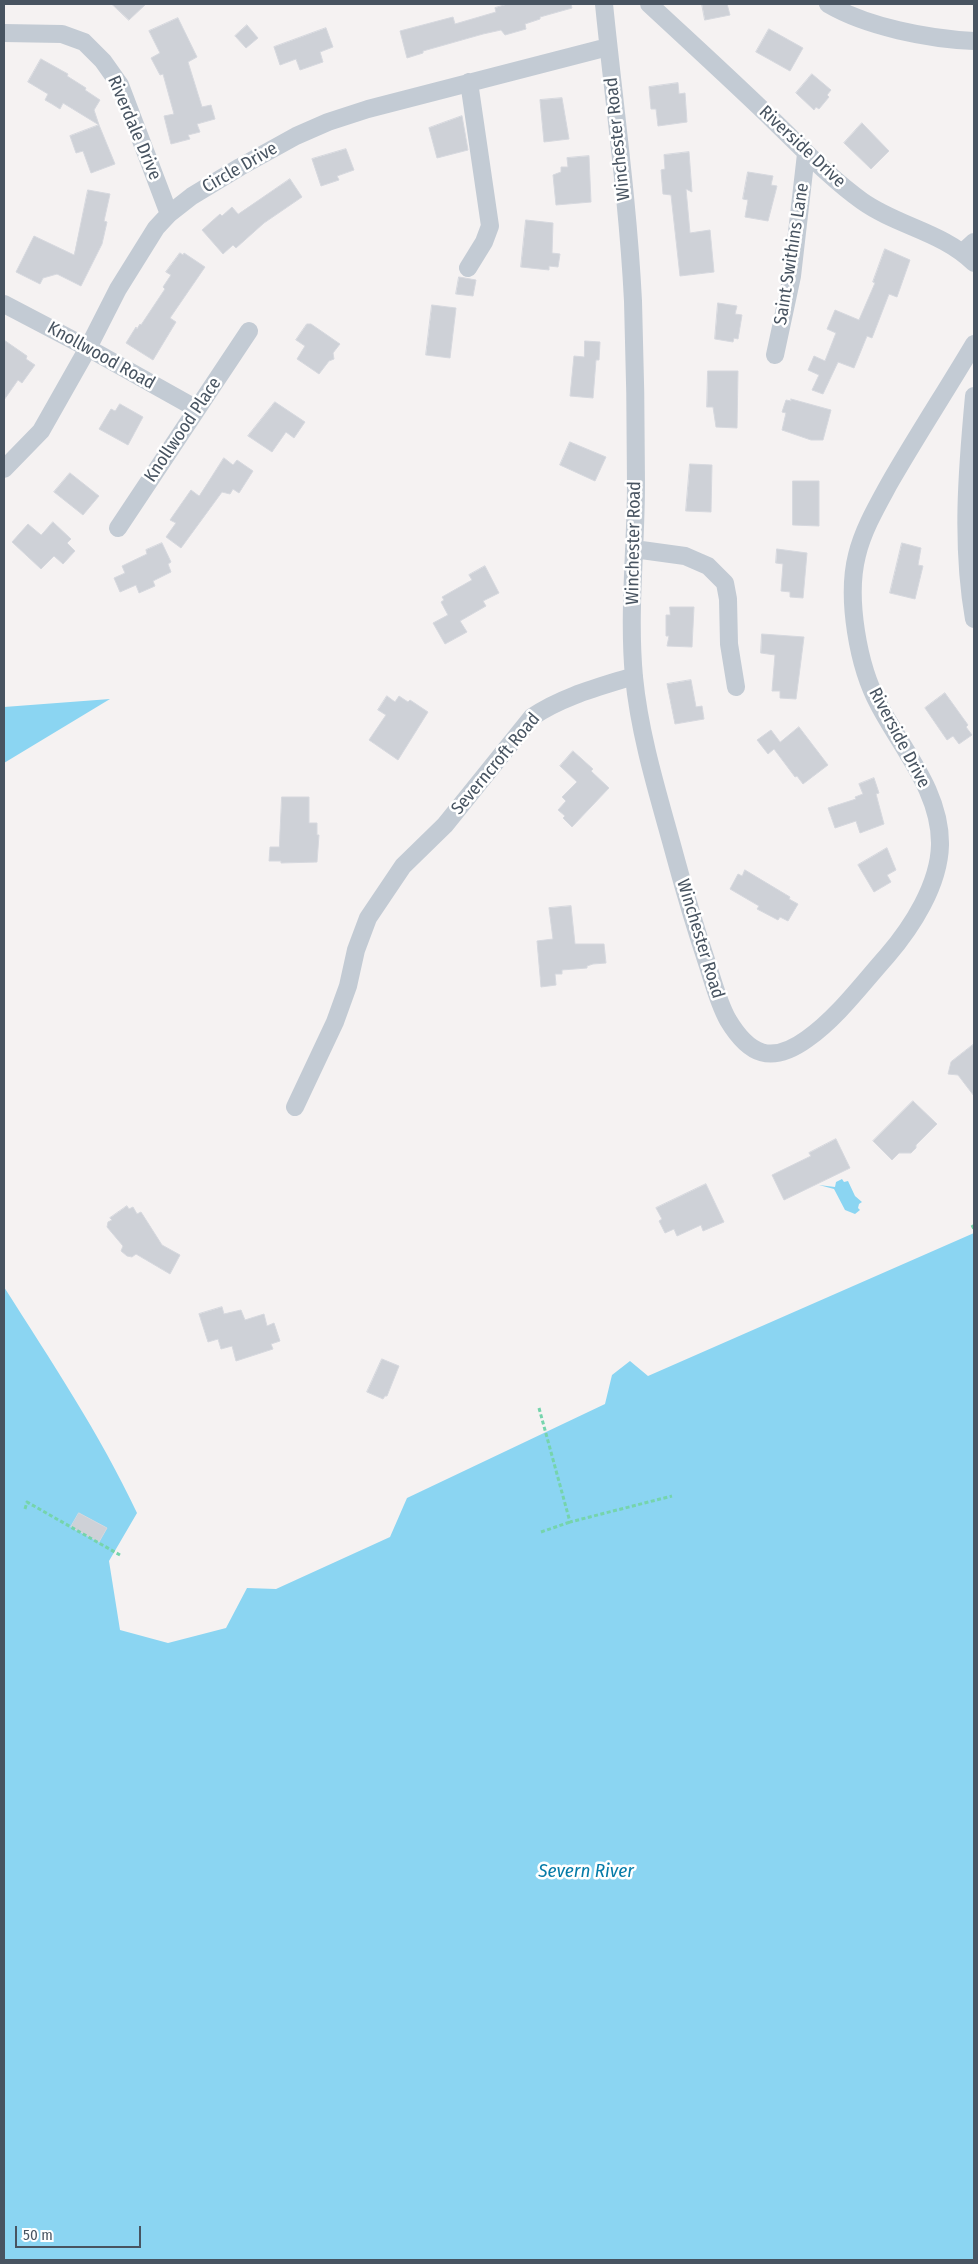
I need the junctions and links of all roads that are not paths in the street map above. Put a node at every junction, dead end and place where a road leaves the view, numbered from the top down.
1 (604, 4) edge
2 (649, 4) edge
3 (828, 4) edge
4 (4, 33) edge
5 (974, 41) edge
6 (608, 47) junction
7 (470, 82) junction
8 (806, 154) junction
9 (169, 214) junction
10 (970, 252) edge
11 (468, 268) dead end
12 (4, 304) edge
13 (249, 331) dead end
14 (974, 344) edge
15 (88, 348) junction
16 (775, 355) dead end
17 (974, 396) edge
18 (197, 409) junction
19 (4, 469) edge
20 (118, 528) dead end
21 (634, 549) junction
22 (974, 619) edge
23 (634, 676) junction
24 (736, 687) dead end
25 (762, 1053) joint
26 (295, 1108) dead end

1 - 6 street, Winchester Road
2 - 8 street, Riverside Drive
3 - 5 street
4 - 9 street, Riverdale Drive
6 - 7 street, Circle Drive
6 - 21 street, Winchester Road
7 - 9 street, Circle Drive
7 - 11 street
8 - 10 street, Riverside Drive
8 - 16 street, Saint Swithins Lane
9 - 15 street, Circle Drive
12 - 15 street, Knollwood Road
13 - 18 street, Knollwood Place
14 - 25 street, Riverside Drive
15 - 18 street, Knollwood Road
15 - 19 street, Circle Drive
17 - 22 street
18 - 20 street, Knollwood Place
21 - 23 street, Winchester Road
21 - 24 street
23 - 25 street, Winchester Road
23 - 26 street, Severncroft Road

